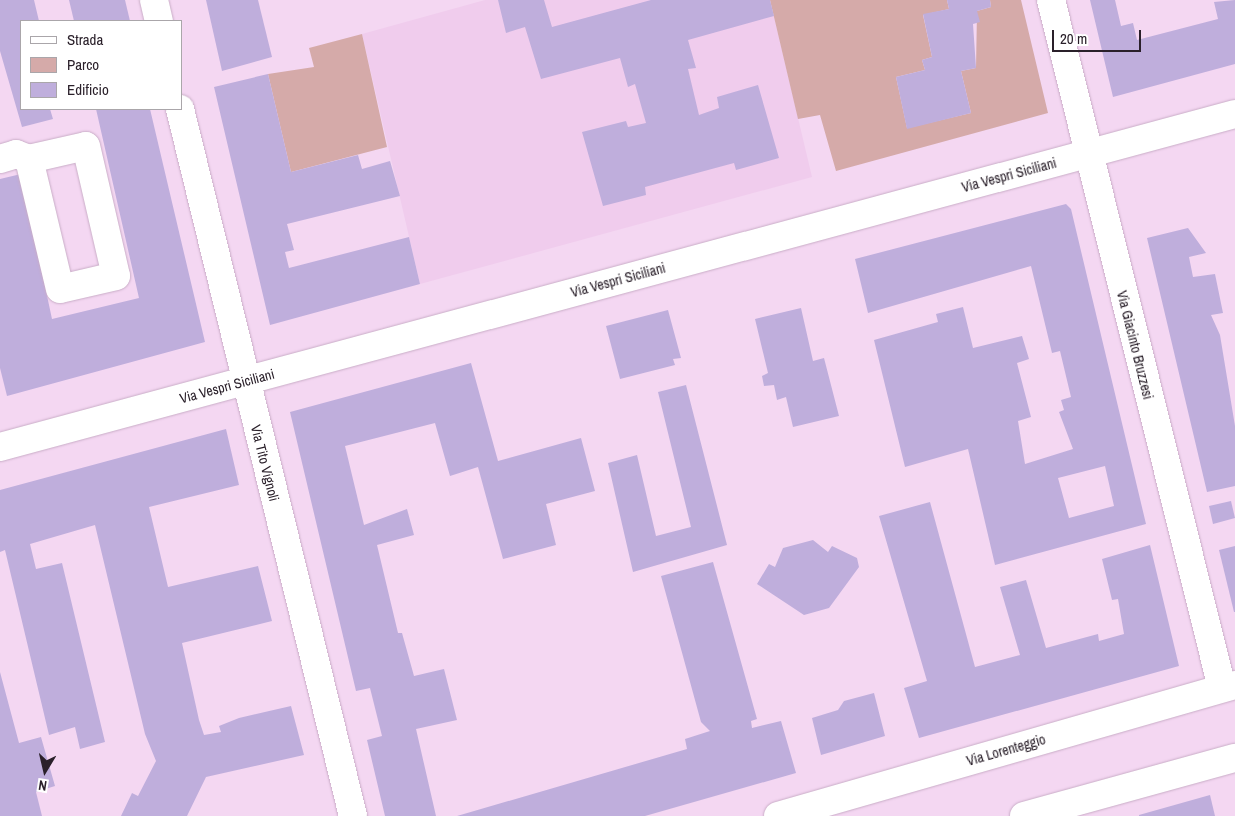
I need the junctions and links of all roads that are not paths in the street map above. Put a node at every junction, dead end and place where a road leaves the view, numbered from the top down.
1 (154, 0) edge
2 (1052, 0) edge
3 (159, 20) edge
4 (180, 110) edge
5 (1235, 114) edge
6 (1088, 154) junction
7 (15, 158) edge
8 (244, 380) junction
9 (0, 447) edge
10 (1228, 687) edge
11 (1233, 765) edge
12 (354, 816) edge
13 (778, 816) edge
14 (1024, 816) edge

1 - 3 street
2 - 6 street, Via Giacinto Bruzzesi
4 - 8 street, Via Tito Vignoli
5 - 6 street, Via Vespri Siciliani
6 - 8 street, Via Vespri Siciliani
6 - 10 street, Via Giacinto Bruzzesi
7 - 7 street
8 - 9 street, Via Vespri Siciliani
8 - 12 street, Via Tito Vignoli
10 - 13 street, Via Lorenteggio
11 - 14 street

